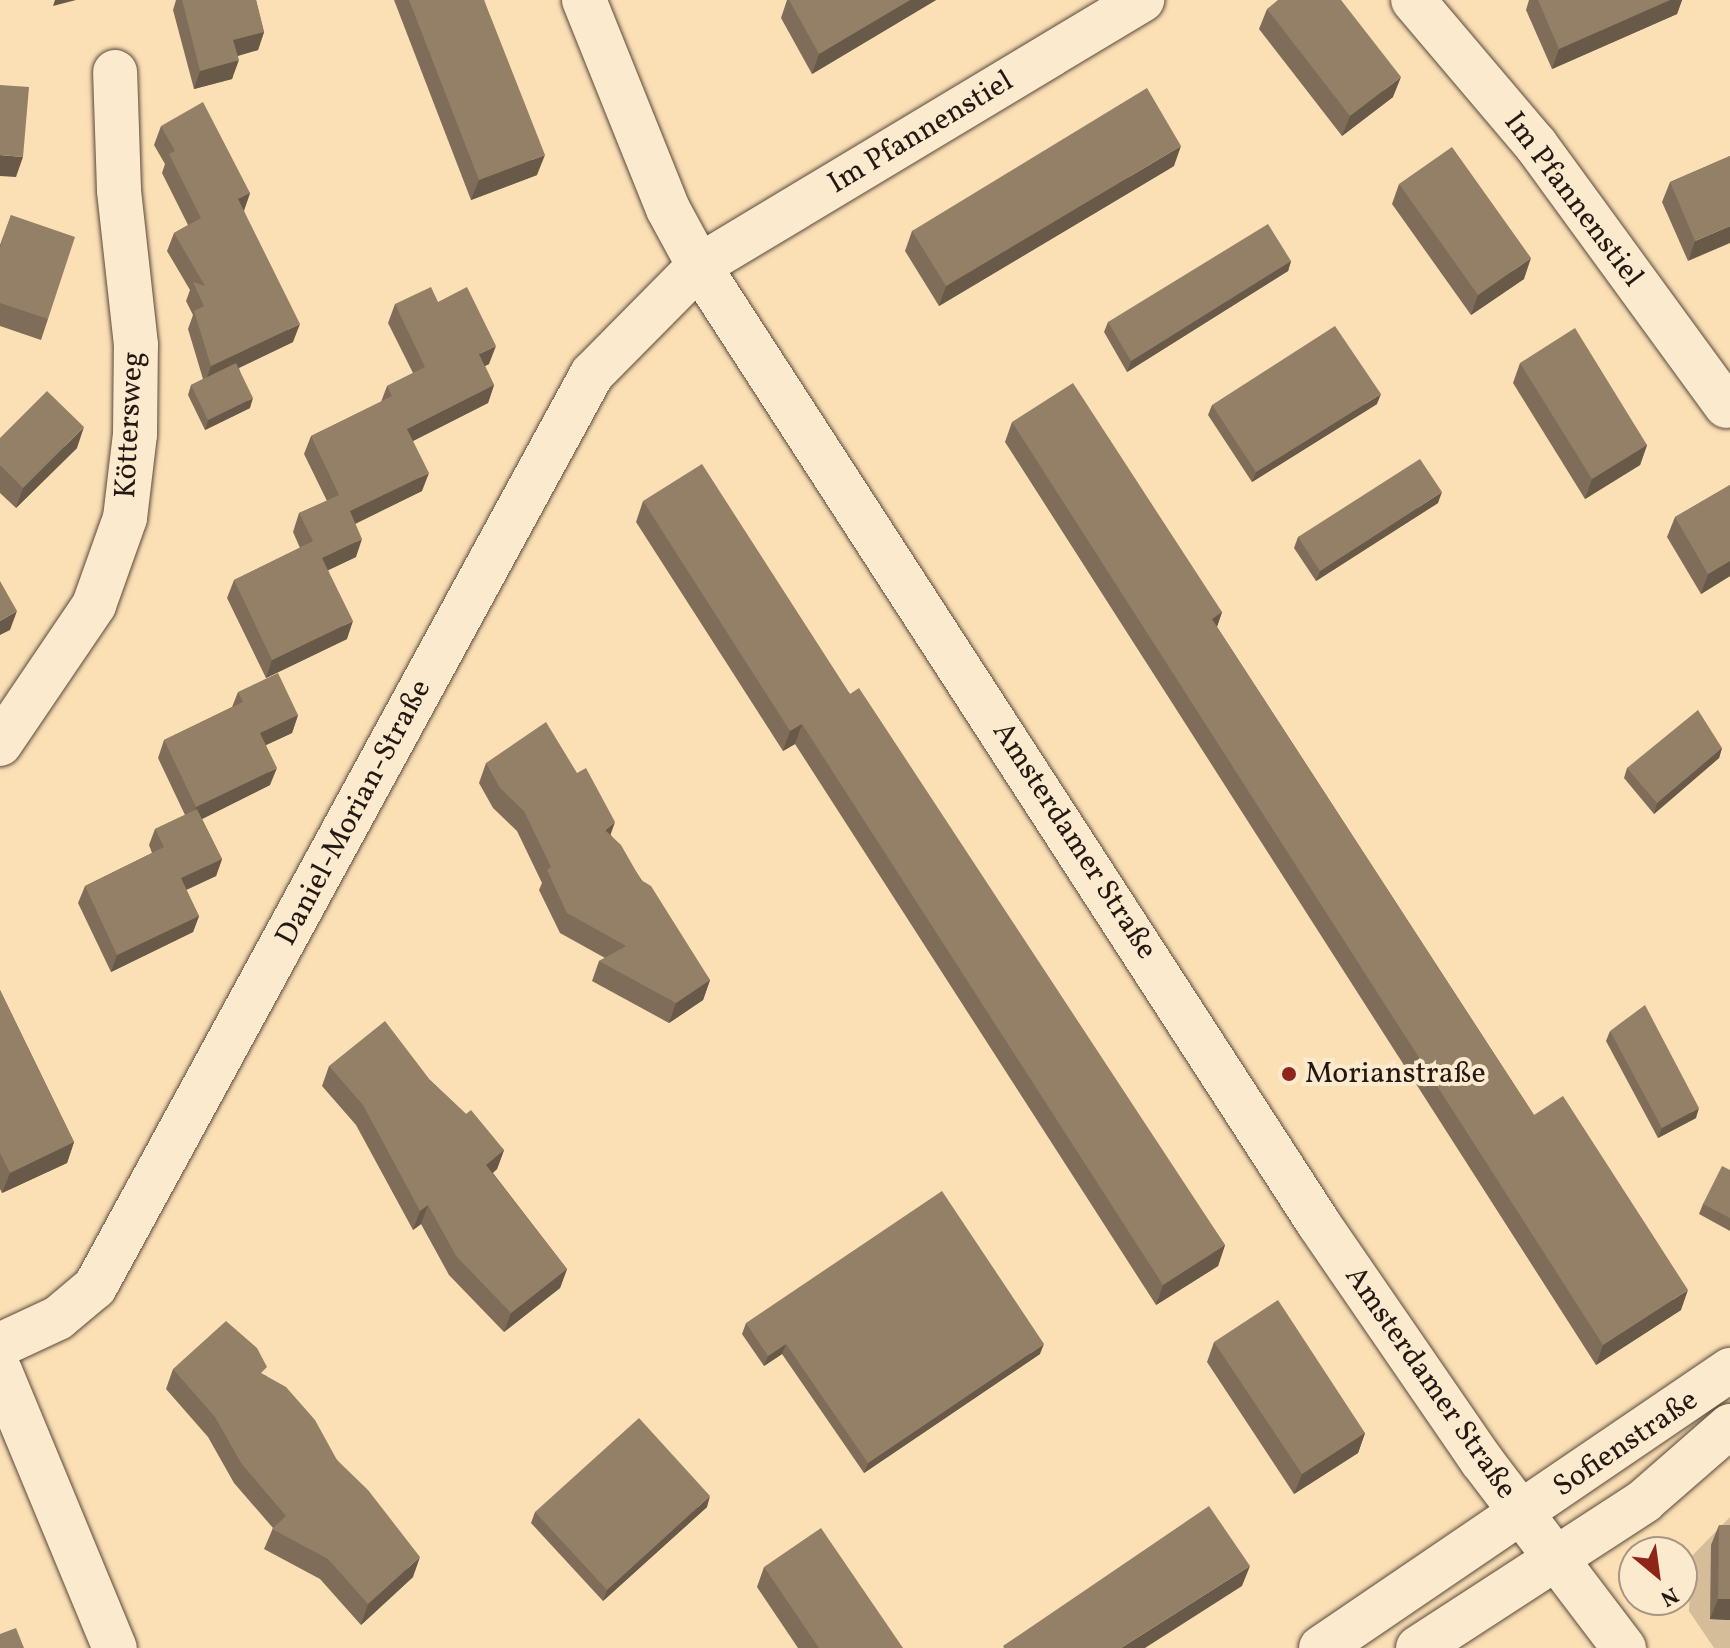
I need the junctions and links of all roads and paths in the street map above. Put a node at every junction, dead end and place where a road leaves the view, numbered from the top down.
1 (584, 0) edge
2 (1142, 0) edge
3 (1413, 0) edge
4 (115, 72) dead end
5 (699, 266) junction
6 (1726, 406) dead end
7 (0, 744) edge
8 (0, 1345) edge
9 (1730, 1370) edge
10 (0, 1371) edge
11 (1730, 1426) edge
12 (1520, 1514) junction
13 (1557, 1562) junction
14 (115, 1648) edge
15 (1321, 1648) edge
16 (1418, 1648) edge
17 (1624, 1648) edge

1 - 5 street, Amsterdamer Straße
2 - 5 street, Im Pfannenstiel
3 - 6 street, Im Pfannenstiel
4 - 7 street, Köttersweg
5 - 8 street, Daniel-Morian-Straße
5 - 12 street, Amsterdamer Straße
9 - 12 street, Sofienstraße
10 - 14 street
11 - 13 street, Sofienstraße
12 - 13 street, Amsterdamer Straße
12 - 15 street, Sofienstraße
13 - 16 street, Sofienstraße
13 - 17 street, Amsterdamer Straße

